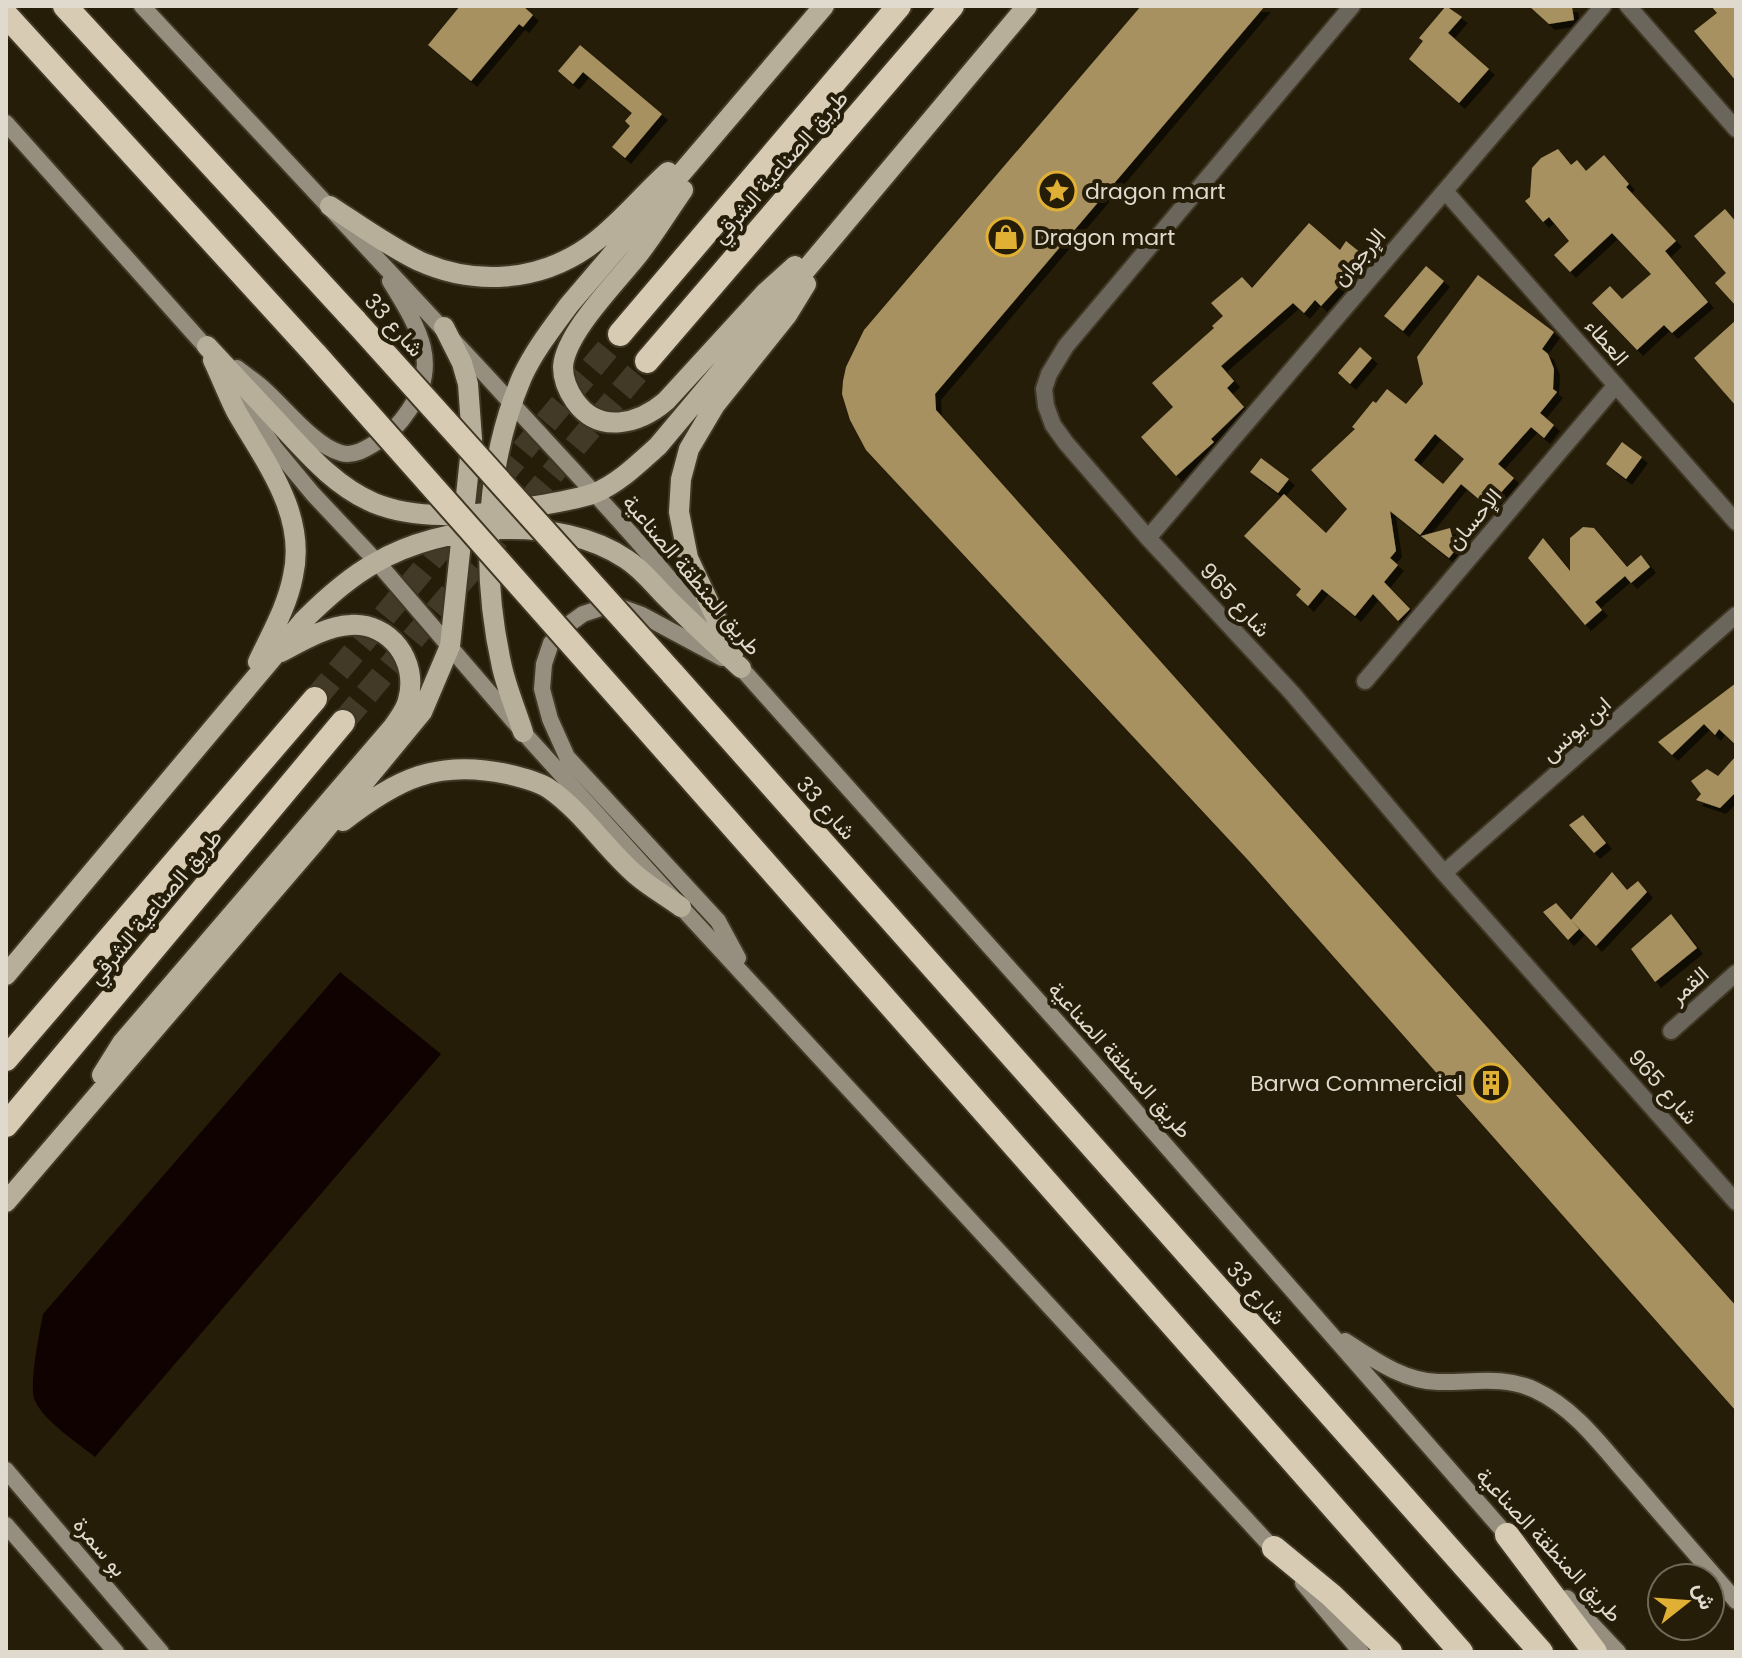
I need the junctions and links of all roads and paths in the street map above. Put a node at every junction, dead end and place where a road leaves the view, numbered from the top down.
1 (65, 6) edge
2 (142, 6) edge
3 (824, 6) edge
4 (899, 6) edge
5 (952, 6) edge
6 (1027, 6) edge
7 (1352, 6) edge
8 (1603, 6) edge
9 (1628, 6) edge
10 (6, 15) edge
11 (734, 113) junction
12 (6, 123) edge
13 (1736, 129) edge
14 (1445, 191) junction
15 (330, 206) junction
16 (846, 220) junction
17 (375, 256) junction
18 (444, 327) junction
19 (620, 334) tunnel mouth
20 (207, 346) junction
21 (647, 361) tunnel mouth
22 (1616, 385) junction
23 (512, 404) junction
24 (595, 493) junction
25 (491, 521) junction
26 (1736, 522) edge
27 (462, 523) junction
28 (1148, 538) junction
29 (377, 562) junction
30 (1736, 615) edge
31 (450, 646) junction
32 (269, 659) junction
33 (741, 668) junction
34 (1365, 681) dead end
35 (247, 686) junction
36 (315, 699) tunnel mouth
37 (343, 722) tunnel mouth
38 (523, 732) junction
39 (314, 843) junction
40 (1444, 873) junction
41 (681, 907) junction
42 (1736, 973) edge
43 (6, 975) edge
44 (750, 979) junction
45 (1671, 1031) dead end
46 (6, 1059) edge
47 (6, 1125) edge
48 (71, 1126) junction
49 (6, 1202) edge
50 (1736, 1202) edge
51 (1330, 1331) junction
52 (6, 1470) edge
53 (6, 1525) edge
54 (1507, 1535) junction
55 (1274, 1548) junction
56 (1736, 1601) edge
57 (116, 1652) edge
58 (161, 1652) edge
59 (1361, 1652) edge
60 (1390, 1652) edge
61 (1461, 1652) edge
62 (1541, 1652) edge
63 (1595, 1652) edge
64 (1618, 1652) edge

1 - 62 highway, شارع 33, bridge
2 - 15 street, شارع 33
3 - 11 main road
4 - 19 highway, طريق الصناعية الشرقي
5 - 21 highway, طريق الصناعية الشرقي
6 - 16 main road
7 - 28 street, شارع 965
8 - 14 street, الإرجوان
9 - 13 street
10 - 61 highway, bridge
11 - 15 main road
11 - 16 main road
11 - 23 main road
12 - 20 street
14 - 22 street, العطاء
14 - 28 street, الإرجوان
15 - 17 street, شارع 33
16 - 24 main road
16 - 33 main road
17 - 18 street, شارع 33
17 - 20 street
18 - 23 street, شارع 33
18 - 27 main road
20 - 27 main road
20 - 29 street
20 - 35 main road
22 - 26 street, العطاء
22 - 34 street, الإحسان
23 - 24 street, شارع 33
23 - 25 main road
24 - 25 main road
24 - 33 street, طريق المنطقة الصناعية
25 - 27 main road
25 - 33 main road
25 - 38 main road
27 - 29 main road
27 - 31 main road
28 - 40 street, شارع 965
29 - 31 street
29 - 32 main road
30 - 40 street, ابن يونس
31 - 38 street
31 - 39 main road
32 - 35 main road
32 - 48 main road
33 - 44 street
33 - 51 street, طريق المنطقة الصناعية
35 - 43 main road
36 - 46 highway, طريق الصناعية الشرقي
37 - 47 highway, طريق الصناعية الشرقي
38 - 41 street
39 - 41 main road
39 - 48 main road
40 - 50 street, شارع 965
41 - 44 street
42 - 45 street, القمر
44 - 55 street
48 - 49 main road
51 - 54 street, طريق المنطقة الصناعية
51 - 56 street
52 - 58 street, بو سمرة
53 - 57 street
54 - 63 highway
54 - 64 street, طريق المنطقة الصناعية
55 - 59 street
55 - 60 highway

